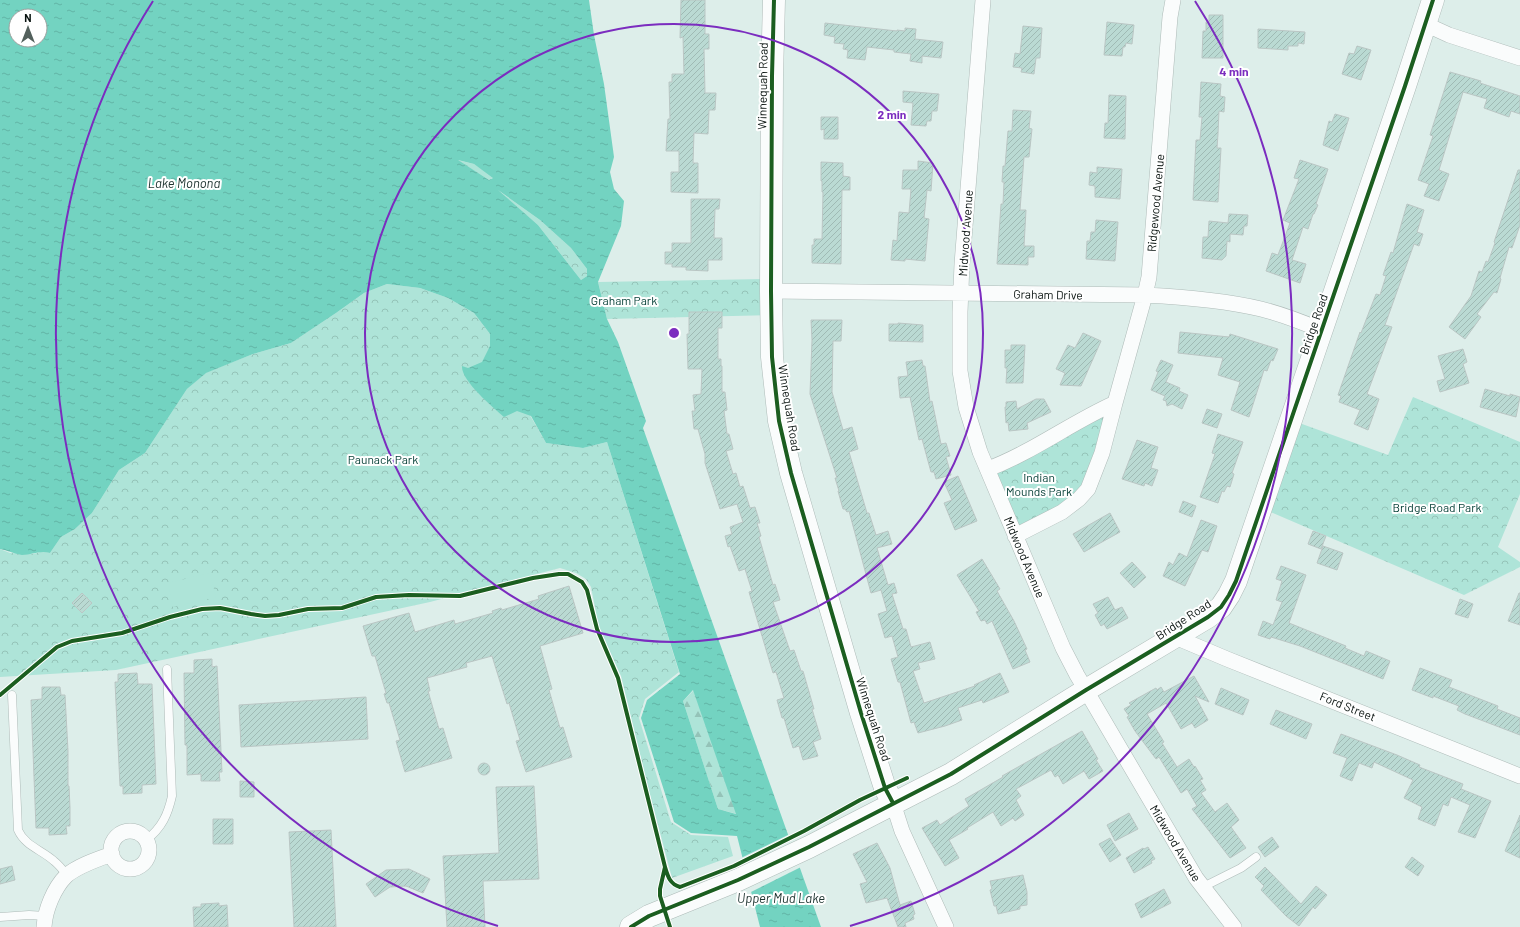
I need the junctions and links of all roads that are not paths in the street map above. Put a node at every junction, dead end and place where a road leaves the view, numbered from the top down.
1 (774, 0) edge
2 (984, 0) edge
3 (1172, 0) edge
4 (1433, 0) edge
5 (1425, 24) junction
6 (1520, 58) edge
7 (771, 291) junction
8 (960, 293) junction
9 (1146, 295) junction
10 (1321, 330) junction
11 (1115, 403) junction
12 (988, 469) junction
13 (1015, 536) junction
14 (1175, 637) junction
15 (167, 669) dead end
16 (1086, 690) junction
17 (12, 695) dead end
18 (1520, 776) edge
19 (893, 804) junction
20 (146, 840) junction
21 (112, 854) junction
22 (1256, 856) dead end
23 (67, 875) junction
24 (1203, 887) junction
25 (0, 917) edge
26 (45, 921) edge
27 (643, 923) edge
28 (946, 927) edge
29 (1234, 927) edge

1 - 7 street, Winnequah Road
2 - 8 street, Midwood Avenue
3 - 9 street, Ridgewood Avenue
4 - 5 street, Bridge Road
5 - 6 street
5 - 10 street, Bridge Road
7 - 8 street, Graham Drive
7 - 19 street, Winnequah Road
8 - 9 street, Graham Drive
8 - 12 street, Midwood Avenue
9 - 10 street, Graham Drive
9 - 11 street, Ridgewood Avenue
10 - 14 street, Bridge Road
11 - 12 street
11 - 13 street, Ridgewood Avenue
12 - 13 street, Midwood Avenue
13 - 16 street, Midwood Avenue
14 - 16 street, Bridge Road
14 - 18 street, Ford Street
15 - 20 lane
16 - 19 street, Bridge Road
16 - 24 street, Midwood Avenue
17 - 23 lane
19 - 27 street, Bridge Road
19 - 28 street, Winnequah Road
20 - 21 street
20 - 21 street
21 - 23 street
22 - 24 lane
23 - 26 street
24 - 29 street, Midwood Avenue
25 - 26 lane

